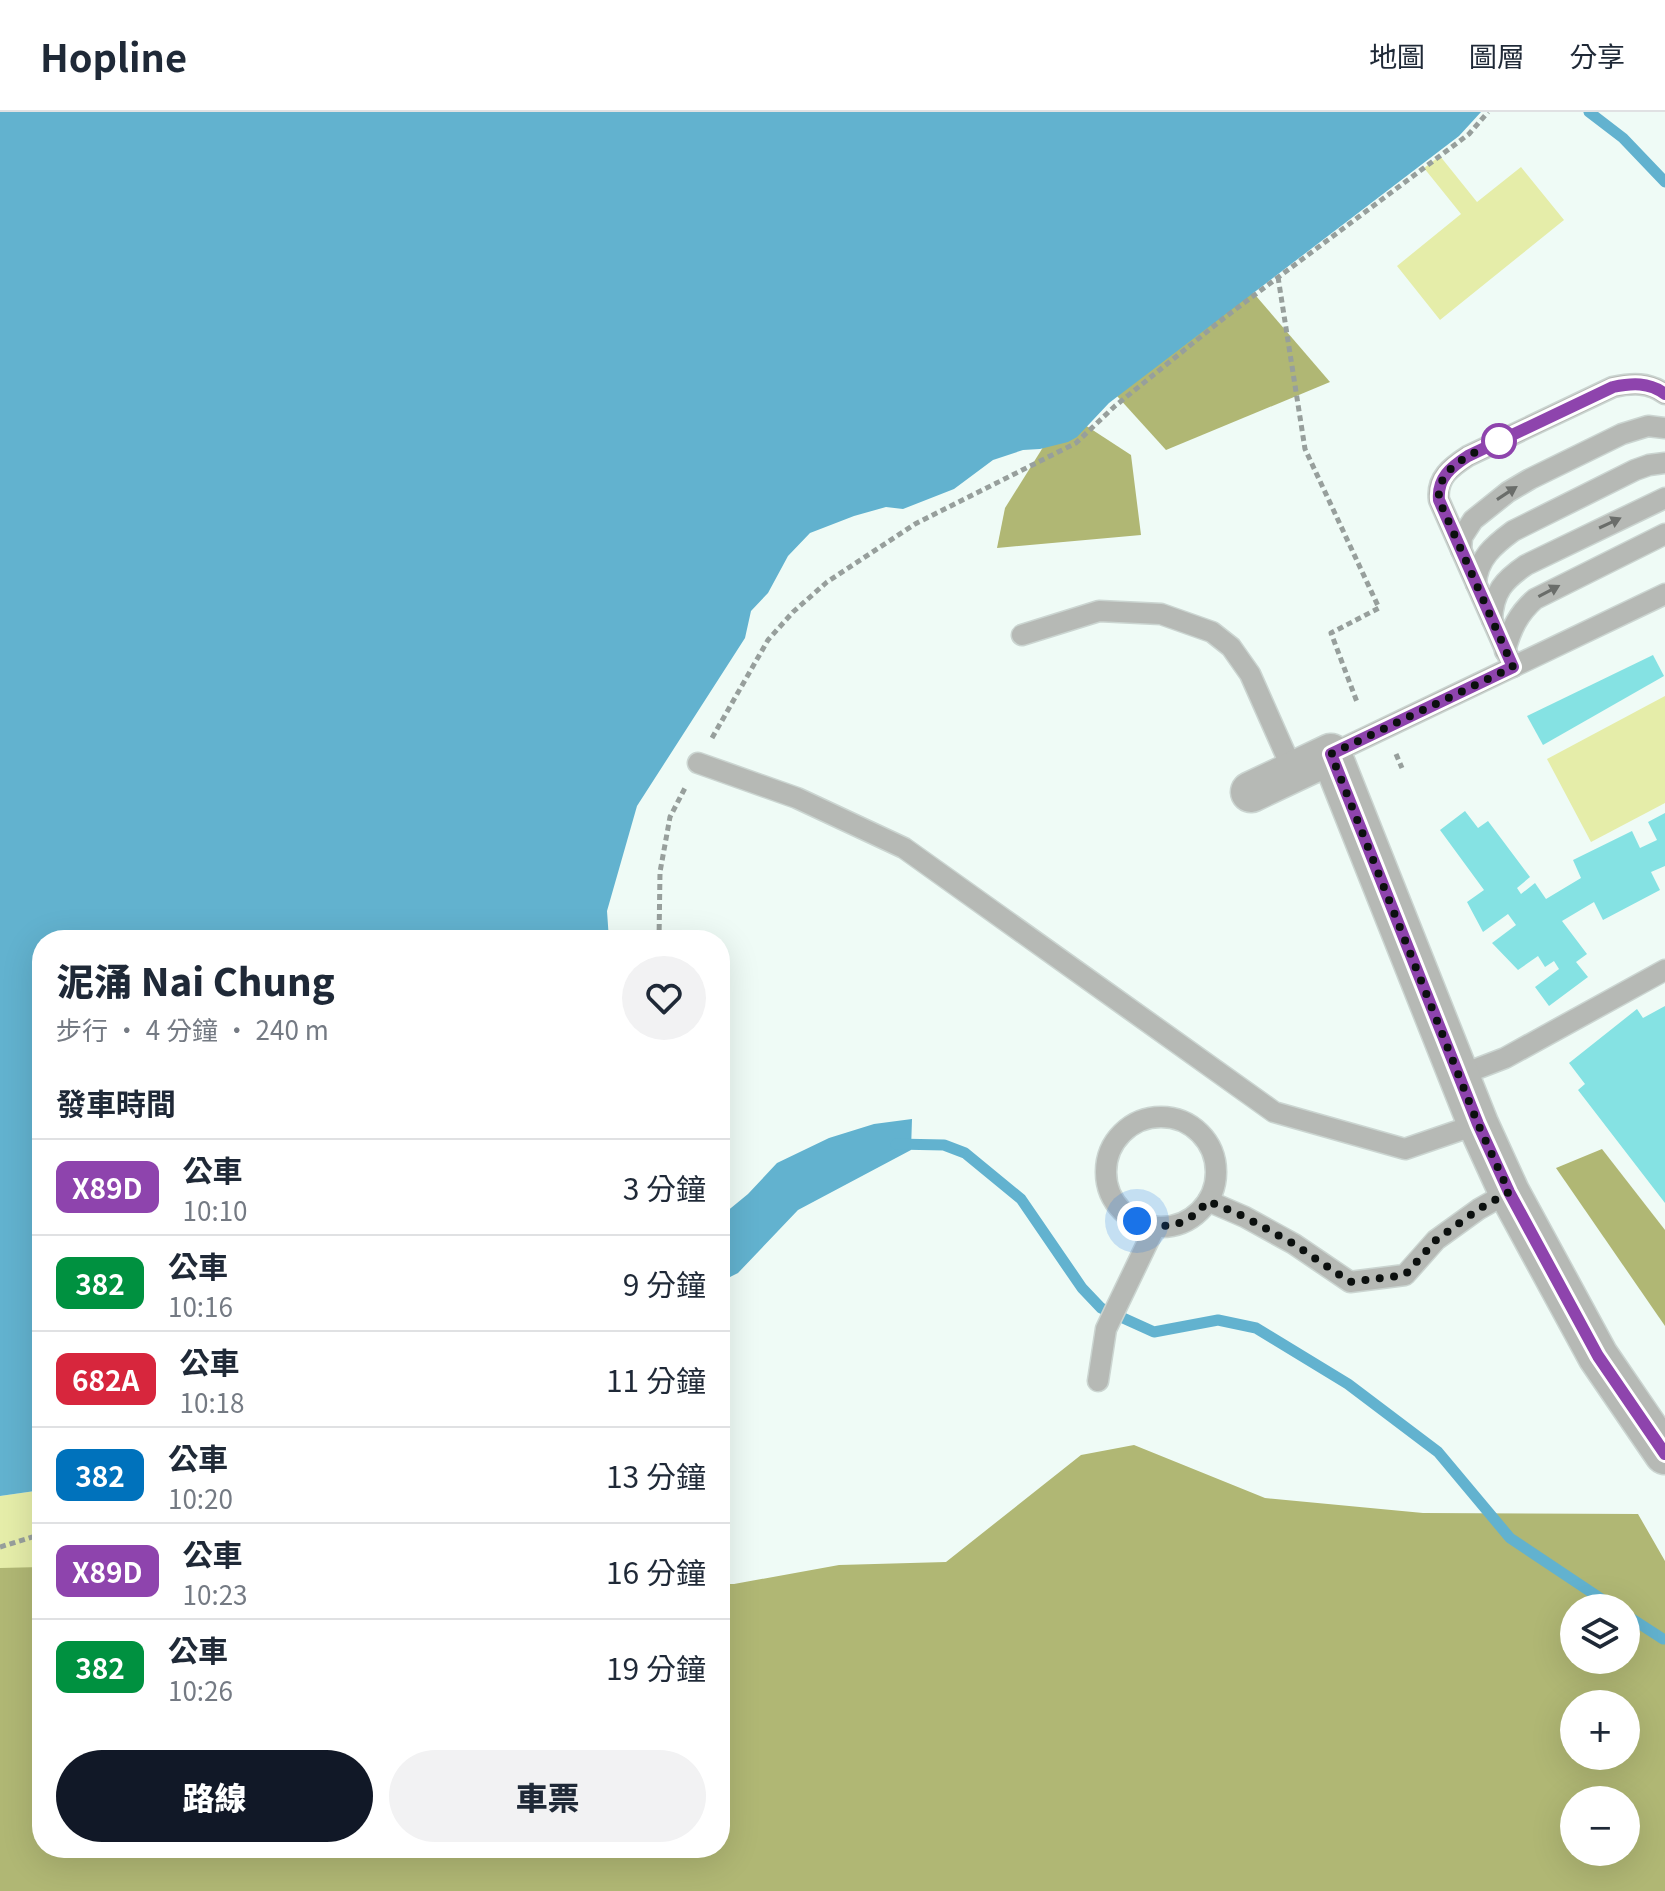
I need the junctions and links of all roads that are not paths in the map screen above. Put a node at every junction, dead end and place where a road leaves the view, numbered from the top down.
1 (1665, 394) edge
2 (1665, 428) edge
3 (1665, 463) edge
4 (1665, 498) edge
5 (1665, 534) edge
6 (1461, 550) junction
7 (1476, 584) junction
8 (1665, 594) edge
9 (1492, 620) junction
10 (1022, 635) dead end
11 (1509, 659) junction
12 (1331, 754) junction
13 (698, 763) road end
14 (1293, 771) junction
15 (1251, 792) dead end
16 (1665, 970) edge
17 (1458, 1076) junction
18 (1478, 1124) junction
19 (1509, 1192) junction
20 (1208, 1201) junction
21 (1155, 1227) junction
22 (1098, 1381) dead end
23 (1665, 1454) edge

1 - 6 lane
6 -> 2 lane
3 - 7 lane
9 -> 4 lane
11 -> 5 lane
6 - 7 lane
7 - 9 lane
8 - 11 lane
9 - 11 lane
10 - 14 lane
11 - 12 lane
12 - 14 street
12 - 17 street
13 - 18 lane
14 - 15 street
16 - 17 lane
17 - 18 street
18 - 19 street
19 - 20 lane
19 - 23 street
20 - 21 lane
20 - 21 lane
21 - 22 lane

